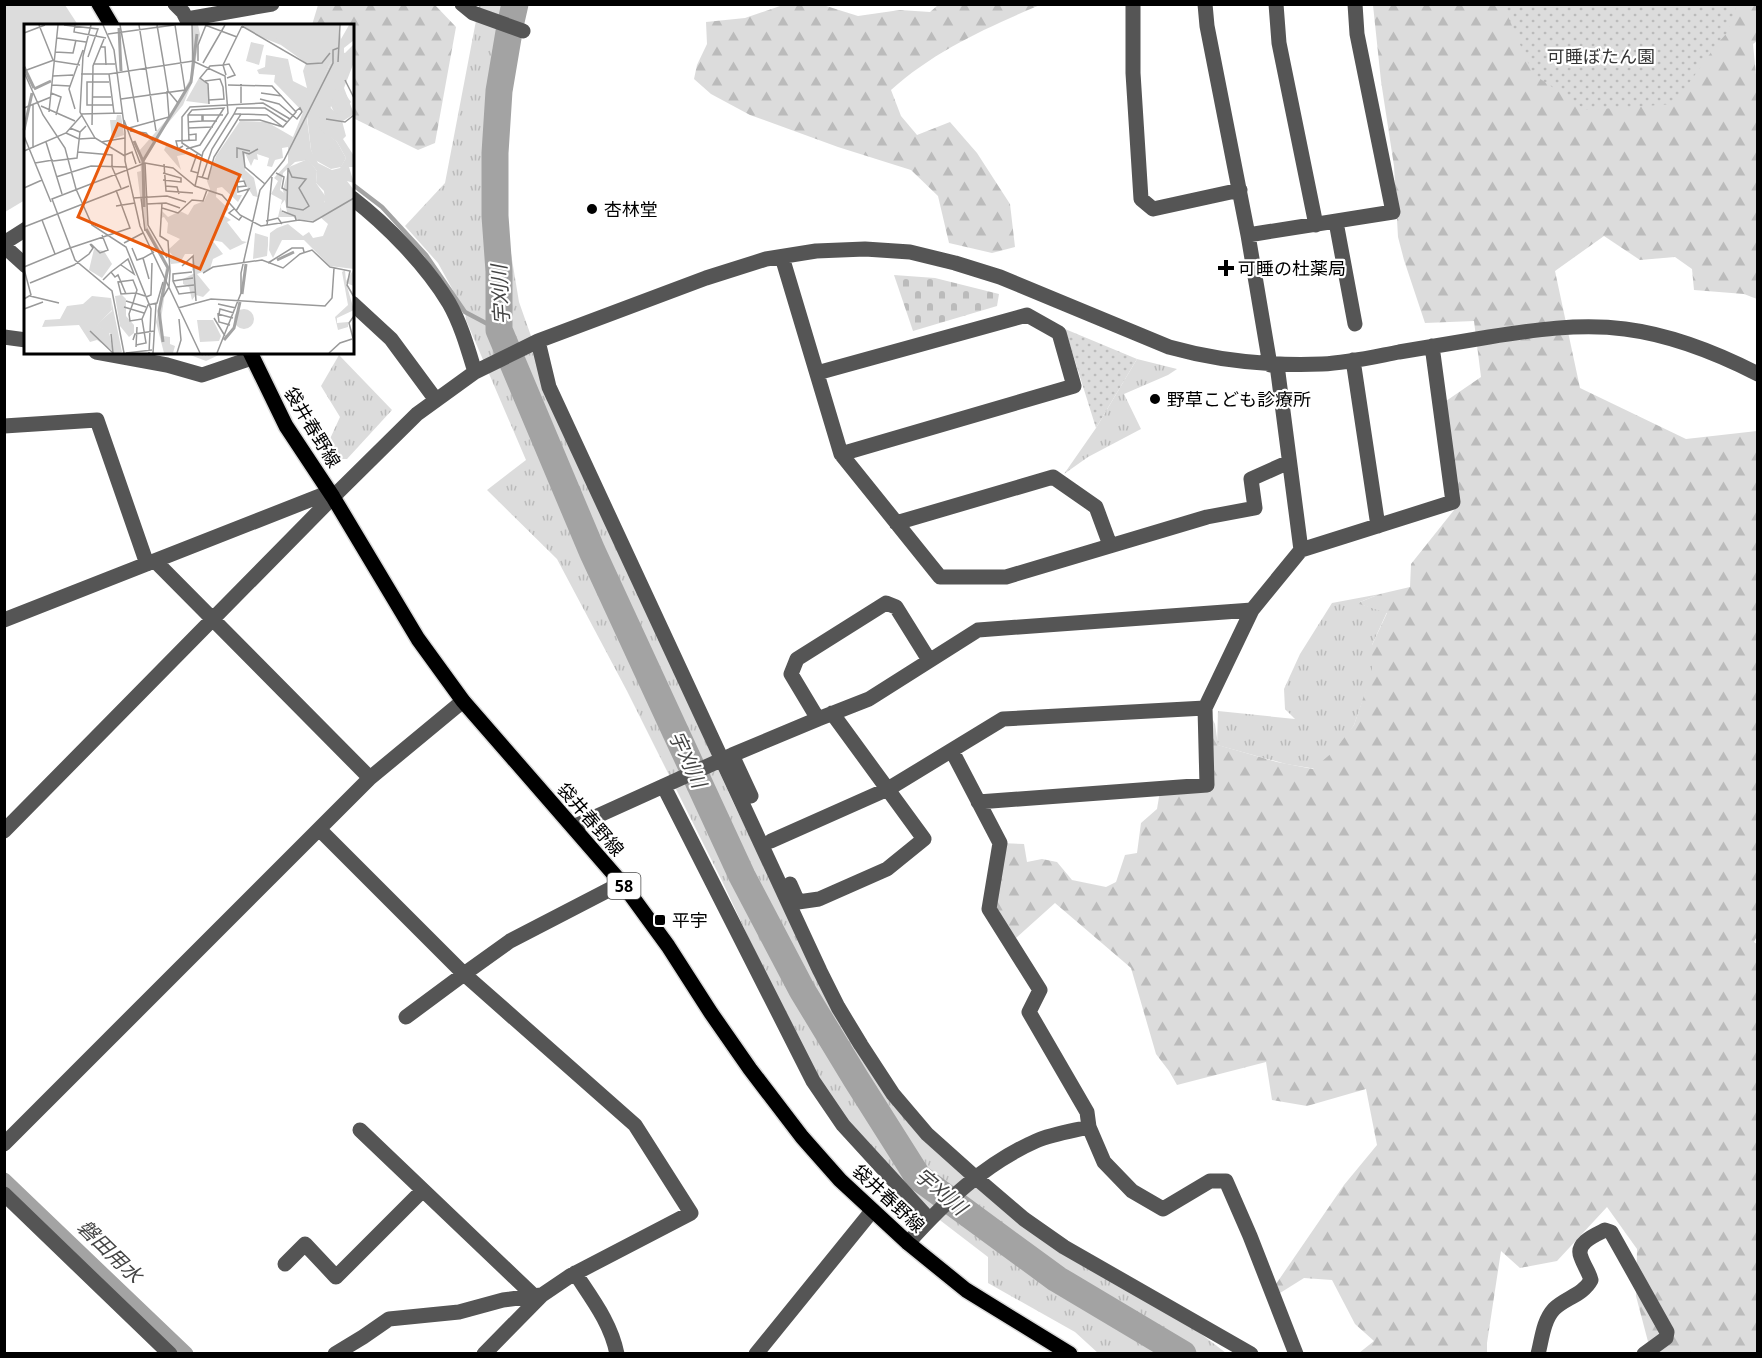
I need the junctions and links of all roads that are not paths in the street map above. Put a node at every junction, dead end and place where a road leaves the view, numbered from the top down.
1 (99, 4) edge
2 (175, 4) edge
3 (272, 4) edge
4 (1132, 4) edge
5 (1205, 4) edge
6 (1276, 4) edge
7 (1355, 4) edge
8 (468, 9) edge
9 (189, 22) edge
10 (111, 24) edge
11 (524, 31) dead end
12 (1240, 190) junction
13 (354, 200) edge
14 (1336, 222) junction
15 (1316, 225) junction
16 (24, 230) edge
17 (1248, 235) junction
18 (4, 244) edge
19 (782, 257) junction
20 (24, 264) edge
21 (354, 305) edge
22 (1355, 324) dead end
23 (4, 337) edge
24 (24, 340) edge
25 (538, 341) junction
26 (1432, 346) junction
27 (112, 354) edge
28 (251, 354) edge
29 (1353, 360) junction
30 (1273, 365) junction
31 (475, 372) junction
32 (817, 373) junction
33 (1758, 374) edge
34 (436, 400) junction
35 (4, 426) edge
36 (841, 454) junction
37 (1289, 462) junction
38 (332, 495) junction
39 (896, 523) junction
40 (1378, 526) junction
41 (1110, 545) junction
42 (1301, 550) junction
43 (151, 563) junction
44 (1252, 610) junction
45 (4, 620) edge
46 (213, 620) junction
47 (929, 660) junction
48 (463, 701) junction
49 (1205, 708) junction
50 (825, 716) junction
51 (952, 751) junction
52 (724, 759) junction
53 (370, 778) junction
54 (667, 786) junction
55 (888, 789) junction
56 (978, 802) junction
57 (573, 827) junction
58 (319, 829) junction
59 (4, 831) edge
60 (771, 841) junction
61 (622, 883) junction
62 (464, 974) junction
63 (406, 1017) dead end
64 (1089, 1127) junction
65 (360, 1130) dead end
66 (4, 1144) edge
67 (973, 1178) junction
68 (423, 1190) junction
69 (4, 1194) edge
70 (872, 1211) junction
71 (929, 1220) junction
72 (908, 1243) junction
73 (285, 1264) dead end
74 (574, 1274) junction
75 (538, 1295) junction
76 (170, 1353) edge
77 (335, 1353) edge
78 (484, 1353) edge
79 (617, 1353) edge
80 (756, 1353) edge
81 (1070, 1353) edge
82 (1251, 1353) edge
83 (1296, 1353) edge
84 (1538, 1353) edge
85 (1644, 1353) edge

1 - 10 main road
2 - 9 street
3 - 9 street
4 - 12 street
5 - 12 street
6 - 15 street
7 - 14 street
8 - 11 street
12 - 17 street
13 - 31 street
14 - 15 street
14 - 22 street
15 - 17 street
16 - 18 street
17 - 30 street
18 - 20 street
19 - 25 street
19 - 30 street
19 - 32 street
21 - 34 street
23 - 24 street
25 - 31 street
25 - 52 street
26 - 29 street
26 - 33 street
26 - 40 street
27 - 28 street
28 - 38 main road, 袋井春野線 / 58
29 - 30 street
29 - 40 street
30 - 37 street
31 - 34 street
32 - 36 street
32 - 36 street
34 - 38 street
35 - 43 street
36 - 39 street
37 - 41 street
37 - 42 street
38 - 43 street
38 - 46 street
38 - 48 main road, 袋井春野線 / 58
39 - 41 street
39 - 41 street
40 - 42 street
42 - 44 street
43 - 45 street
43 - 46 street
44 - 47 street
44 - 49 street
46 - 53 street
46 - 59 street
47 - 50 street
47 - 50 street
48 - 53 street
48 - 57 main road, 袋井春野線 / 58
49 - 51 street
49 - 56 street
50 - 52 street
50 - 55 street
51 - 55 street
51 - 56 street
52 - 54 street
52 - 60 street
52 - 67 street
53 - 58 street
54 - 57 street
54 - 71 street
55 - 60 street
55 - 60 street
56 - 64 street
57 - 61 main road, 袋井春野線 / 58
58 - 62 street
58 - 66 street
61 - 62 street
61 - 70 main road, 袋井春野線 / 58
62 - 63 street
62 - 74 street
64 - 67 street
64 - 83 street
65 - 68 street
67 - 71 street
67 - 82 street
68 - 73 street
68 - 75 street
69 - 76 street
70 - 72 main road, 袋井春野線 / 58
70 - 80 street
71 - 72 street
72 - 81 main road, 袋井春野線 / 58
74 - 75 street
74 - 79 street
75 - 77 street
75 - 78 street
84 - 85 street

